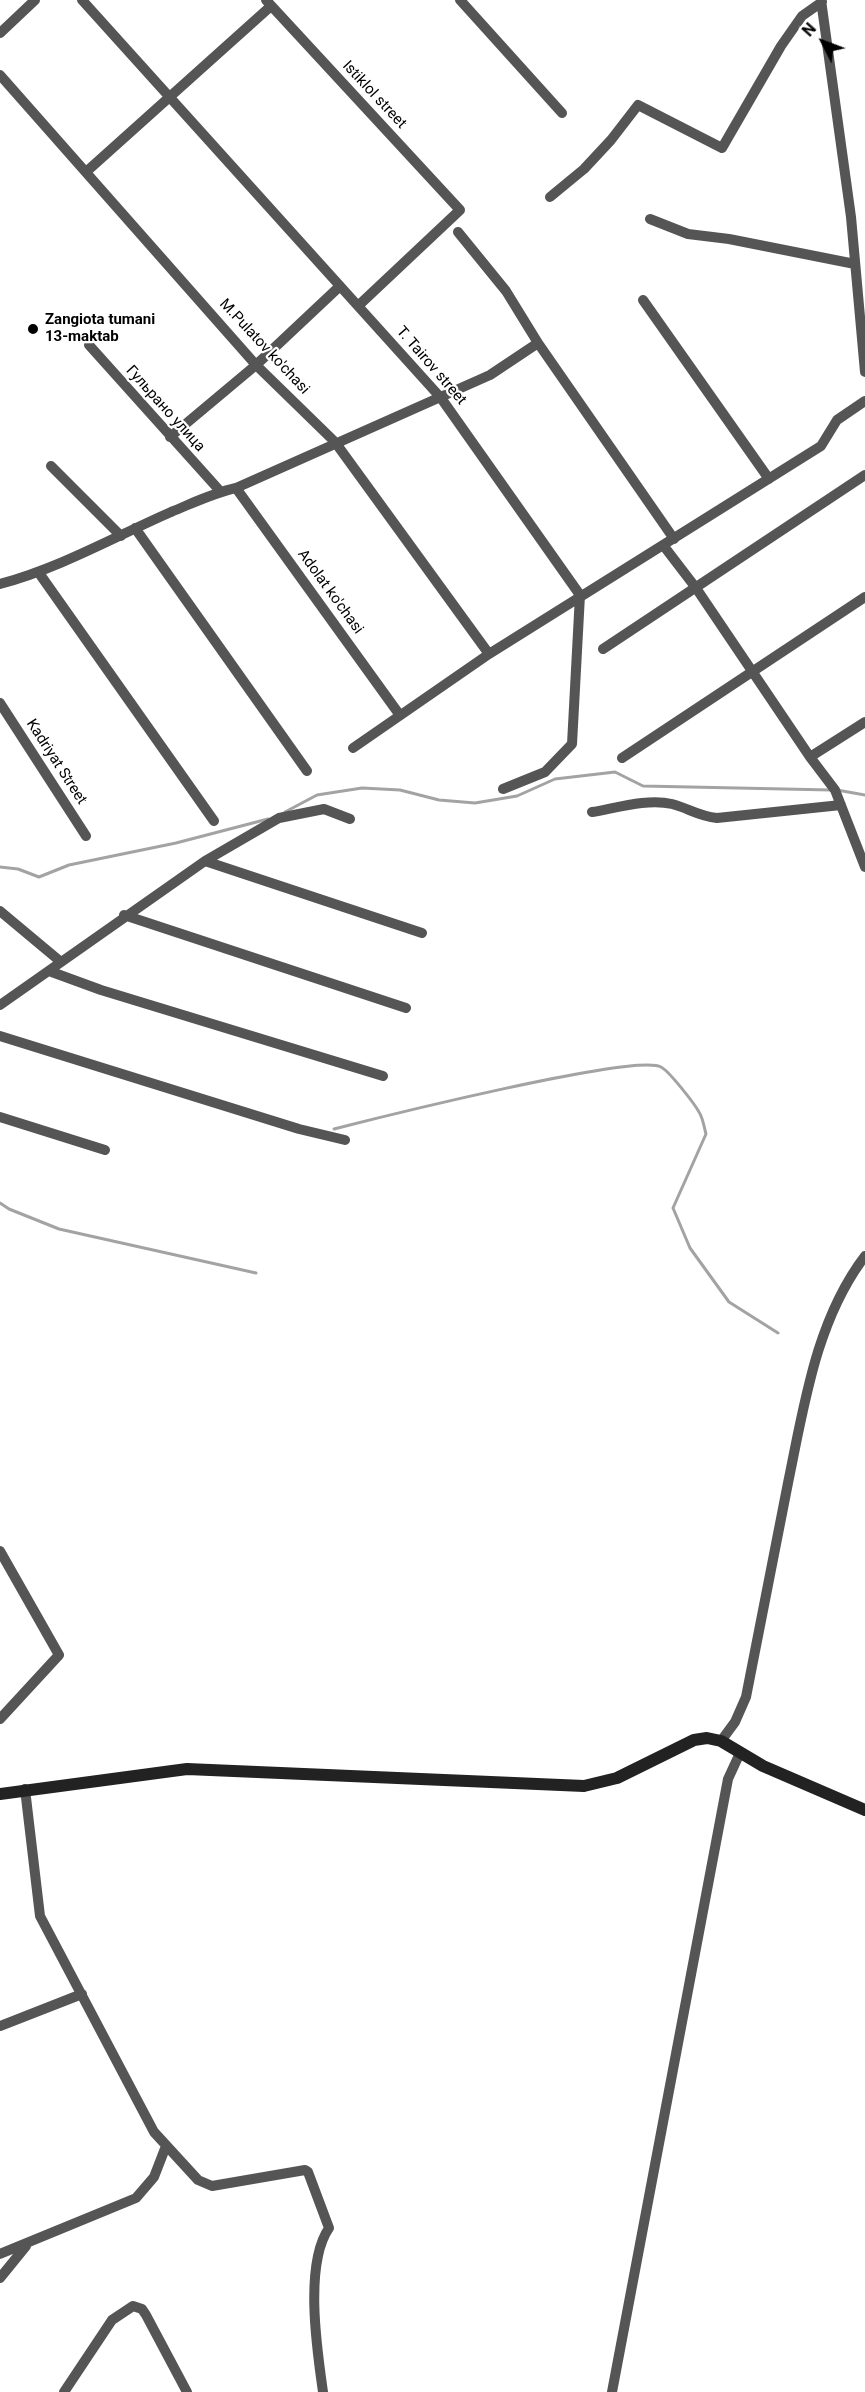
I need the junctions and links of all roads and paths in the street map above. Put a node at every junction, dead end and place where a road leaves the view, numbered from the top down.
1 (35, 0) edge
2 (82, 0) edge
3 (460, 0) edge
4 (821, 1) edge
5 (268, 3) edge
6 (0, 33) edge
7 (0, 75) edge
8 (170, 97) junction
9 (562, 113) dead end
10 (86, 172) junction
11 (550, 197) dead end
12 (650, 219) dead end
13 (459, 232) dead end
14 (855, 264) junction
15 (340, 286) junction
16 (643, 300) dead end
17 (358, 306) junction
18 (538, 343) junction
19 (89, 345) dead end
20 (256, 365) junction
21 (865, 372) edge
22 (441, 398) junction
23 (865, 400) edge
24 (170, 437) junction
25 (335, 442) junction
26 (51, 466) dead end
27 (865, 475) edge
28 (769, 479) junction
29 (236, 488) junction
30 (220, 491) junction
31 (135, 528) junction
32 (121, 536) junction
33 (674, 539) junction
34 (663, 545) junction
35 (39, 573) junction
36 (0, 584) edge
37 (696, 588) junction
38 (580, 595) junction
39 (865, 597) edge
40 (603, 649) dead end
41 (489, 654) junction
42 (752, 671) junction
43 (0, 704) edge
44 (399, 714) junction
45 (865, 722) edge
46 (353, 748) dead end
47 (622, 758) dead end
48 (810, 758) junction
49 (307, 771) dead end
50 (503, 789) dead end
51 (841, 805) junction
52 (592, 812) dead end
53 (350, 819) dead end
54 (214, 821) dead end
55 (86, 836) dead end
56 (205, 861) junction
57 (865, 867) edge
58 (0, 911) edge
59 (124, 915) junction
60 (422, 933) dead end
61 (62, 962) junction
62 (49, 971) junction
63 (1, 1004) edge
64 (406, 1008) dead end
65 (0, 1036) edge
66 (383, 1076) dead end
67 (0, 1117) edge
68 (345, 1140) dead end
69 (105, 1150) dead end
70 (865, 1256) edge
71 (0, 1551) edge
72 (0, 1719) edge
73 (721, 1741) junction
74 (740, 1753) junction
75 (26, 1789) junction
76 (0, 1794) edge
77 (865, 1810) edge
78 (82, 1994) junction
79 (0, 2026) edge
80 (166, 2146) junction
81 (27, 2245) junction
82 (0, 2254) edge
83 (0, 2278) edge
84 (64, 2392) edge
85 (187, 2392) edge
86 (323, 2392) edge
87 (612, 2392) edge

1 - 6 street
2 - 8 street, T. Tairov street
3 - 9 street
4 - 11 street
4 - 14 street
5 - 8 street
5 - 17 street, Istiklol street
7 - 10 street, M.Pulatov ko'chasi
8 - 10 street
8 - 15 street, T. Tairov street
10 - 20 street, M.Pulatov ko'chasi
12 - 14 street
13 - 18 street
14 - 21 street
15 - 17 street, T. Tairov street
15 - 20 street
16 - 28 street
17 - 22 street, T. Tairov street
18 - 22 street
18 - 33 street
19 - 24 street, Гульрано улица
20 - 24 street
20 - 25 street, M.Pulatov ko'chasi
22 - 25 street
22 - 38 street, T. Tairov street
23 - 28 street
24 - 30 street, Гульрано улица
25 - 29 street
25 - 41 street, M.Pulatov ko'chasi
26 - 32 street
27 - 37 street
28 - 33 street
29 - 30 street
29 - 44 street, Adolat ko'chasi
30 - 31 street
31 - 32 street
31 - 49 street
32 - 35 street
33 - 34 street
34 - 37 street
34 - 38 street
35 - 36 street
35 - 54 street
37 - 40 street
37 - 42 street
38 - 41 street
38 - 50 street
39 - 42 street
41 - 44 street
42 - 47 street
42 - 48 street
43 - 55 street, Kadriyat Street
44 - 46 street
45 - 48 street
48 - 51 street
51 - 52 street
51 - 57 street
53 - 56 street
56 - 59 street
56 - 60 street
58 - 61 street
59 - 61 street
59 - 64 street
61 - 62 street
62 - 63 street
62 - 66 street
65 - 68 street
67 - 69 street
70 - 73 street
71 - 72 street
73 - 74 street
73 - 75 street
74 - 77 street
74 - 87 street
75 - 76 street
75 - 78 street
78 - 79 street
78 - 80 street
80 - 81 street
80 - 86 street
81 - 82 street
81 - 83 street
84 - 85 street

